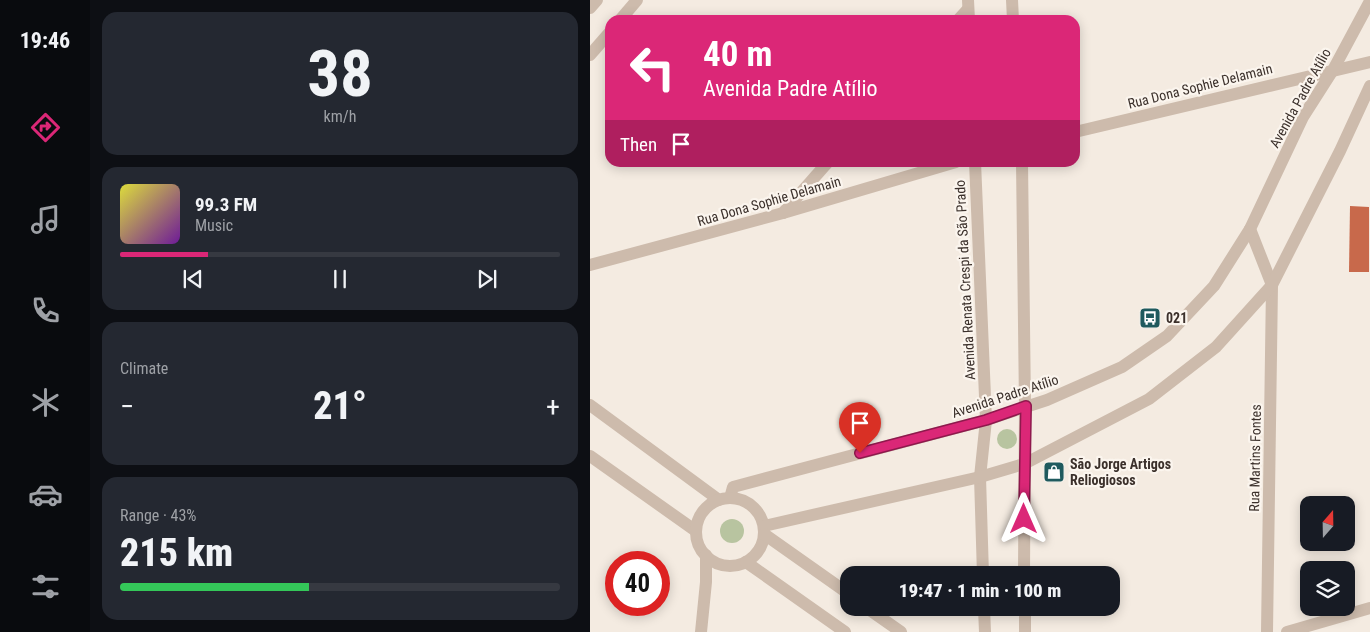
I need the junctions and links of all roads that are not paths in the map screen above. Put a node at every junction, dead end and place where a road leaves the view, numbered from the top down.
1 (597, 0) edge
2 (637, 0) edge
3 (1012, 0) edge
4 (1370, 1) edge
5 (590, 8) edge
6 (624, 15) edge
7 (1013, 15) edge
8 (605, 38) edge
9 (590, 55) edge
10 (1370, 62) edge
11 (1333, 70) junction
12 (1370, 86) edge
13 (1080, 131) edge
14 (824, 167) edge
15 (939, 167) edge
16 (975, 167) edge
17 (1022, 167) edge
18 (783, 213) junction
19 (1250, 229) junction
20 (590, 264) edge
21 (1272, 285) junction
22 (590, 405) edge
23 (1026, 406) junction
24 (986, 420) junction
25 (590, 456) edge
26 (1024, 464) junction
27 (980, 477) junction
28 (724, 499) junction
29 (764, 530) junction
30 (696, 531) junction
31 (706, 555) junction
32 (746, 562) junction
33 (727, 565) junction
34 (983, 566) edge
35 (1024, 566) edge
36 (706, 582) junction
37 (840, 587) edge
38 (1370, 608) edge
39 (878, 616) edge
40 (984, 616) edge
41 (1024, 616) edge
42 (701, 632) edge
43 (845, 632) edge
44 (901, 632) edge
45 (985, 632) edge
46 (1025, 632) edge
47 (1267, 632) edge
48 (1287, 632) edge

1 - 5 street
2 - 6 street
3 - 7 street
4 - 11 street, Avenida Padre Atílio
8 - 9 street
10 - 11 street, Rua Dona Sophie Delamain
11 - 13 street, Rua Dona Sophie Delamain
11 - 19 street, Avenida Padre Atílio
12 - 21 street
14 - 18 street
15 - 18 street, Rua Dona Sophie Delamain
16 - 24 street, Avenida Renata Crespi da São Prado
17 - 23 street
18 - 20 street, Rua Dona Sophie Delamain
19 - 21 street
19 - 23 street, Avenida Padre Atílio
21 - 26 street
21 - 47 street, Rua Martins Fontes
22 - 28 street
23 - 24 street, Avenida Padre Atílio
23 - 26 street
24 - 27 street, Avenida Renata Crespi da São Prado
24 - 28 street, Avenida Padre Atílio
25 - 30 street
26 - 27 street
26 - 35 street
27 - 29 street
27 - 34 street, Avenida Renata Crespi da São Prado
28 - 29 street
28 - 30 street
29 - 32 street
29 - 37 street
30 - 31 street
31 - 33 street
31 - 36 street
32 - 33 street
32 - 43 street
33 - 36 street
36 - 42 street
38 - 48 street
39 - 44 street
40 - 45 street
41 - 46 street

